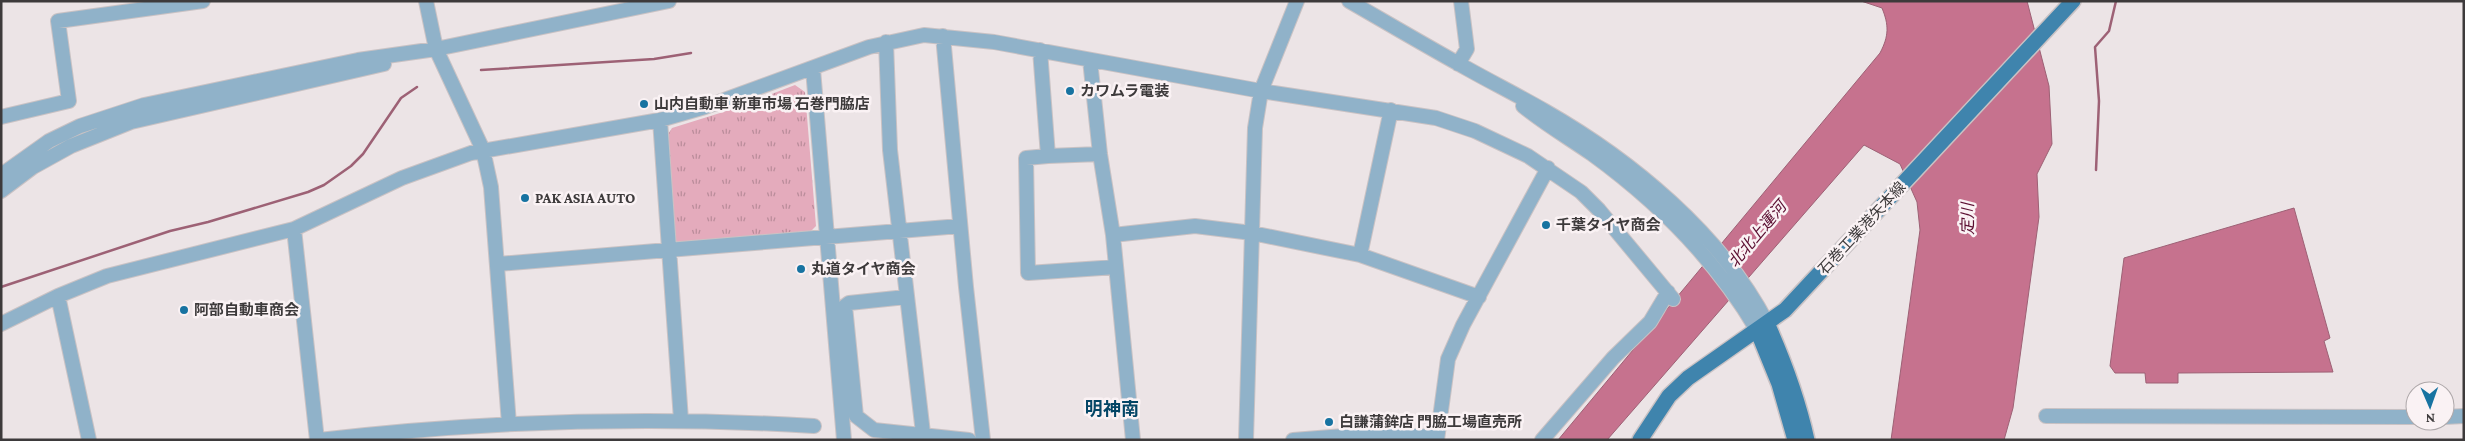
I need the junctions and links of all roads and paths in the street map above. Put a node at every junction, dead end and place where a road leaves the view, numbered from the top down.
1 (204, 1) edge
2 (426, 1) edge
3 (669, 1) edge
4 (1297, 1) edge
5 (1349, 1) edge
6 (1461, 1) edge
7 (2073, 1) edge
8 (149, 5) edge
9 (943, 36) junction
10 (886, 42) junction
11 (436, 49) junction
12 (1040, 50) junction
13 (1090, 60) junction
14 (1458, 64) junction
15 (813, 69) junction
16 (1499, 87) junction
17 (1261, 91) junction
18 (1391, 110) junction
19 (1, 117) edge
20 (660, 120) junction
21 (483, 150) junction
22 (1100, 154) junction
23 (1048, 156) junction
24 (1548, 168) junction
25 (1, 176) edge
26 (1, 191) edge
27 (960, 226) junction
28 (294, 229) junction
29 (899, 231) junction
30 (1252, 232) junction
31 (1113, 235) junction
32 (827, 237) junction
33 (670, 251) junction
34 (1360, 255) junction
35 (498, 264) junction
36 (1116, 267) junction
37 (58, 296) junction
38 (1743, 296) junction
39 (906, 297) junction
40 (1479, 297) junction
41 (1, 324) edge
42 (1762, 327) junction
43 (2046, 416) dead end
44 (2405, 417) edge
45 (681, 420) junction
46 (509, 424) junction
47 (814, 426) dead end
48 (923, 434) junction
49 (1437, 438) edge
50 (89, 440) edge
51 (318, 440) edge
52 (844, 440) edge
53 (970, 440) edge
54 (983, 440) edge
55 (1133, 440) edge
56 (1246, 440) edge
57 (1293, 440) edge
58 (1542, 440) edge
59 (1640, 440) edge
60 (1795, 440) edge
61 (1807, 440) edge

1 - 8 street
2 - 11 street
3 - 11 street
4 - 17 street
5 - 14 street
6 - 14 street
7 - 42 main road, 石巻工業港矢本線
8 - 19 street
9 - 10 street
9 - 12 street
9 - 27 street
10 - 15 street
10 - 29 street
11 - 21 street
11 - 25 street
11 - 26 street
12 - 13 street
12 - 23 street
13 - 17 street
13 - 22 street
14 - 16 street
15 - 20 street
15 - 32 street
16 - 38 street
16 - 38 street
17 - 18 street
17 - 30 street
18 - 24 street
18 - 34 street
20 - 21 street
20 - 33 street
21 - 28 street
21 - 35 street
22 - 23 street
22 - 31 street
23 - 36 street
24 - 40 street
24 - 58 street
27 - 29 street
27 - 54 street
28 - 37 street
28 - 51 street
29 - 32 street
29 - 39 street
30 - 31 street
30 - 34 street
30 - 56 street
31 - 36 street
32 - 33 street
32 - 52 street
33 - 35 street
33 - 45 street
34 - 40 street
35 - 46 street
36 - 55 street
37 - 41 street
37 - 50 street
38 - 42 street
39 - 48 street
39 - 48 street
40 - 49 street
42 - 59 main road, 石巻工業港矢本線
42 - 60 main road
42 - 61 main road
43 - 44 street
45 - 46 street
45 - 47 street
46 - 51 street
48 - 53 street
49 - 57 street

